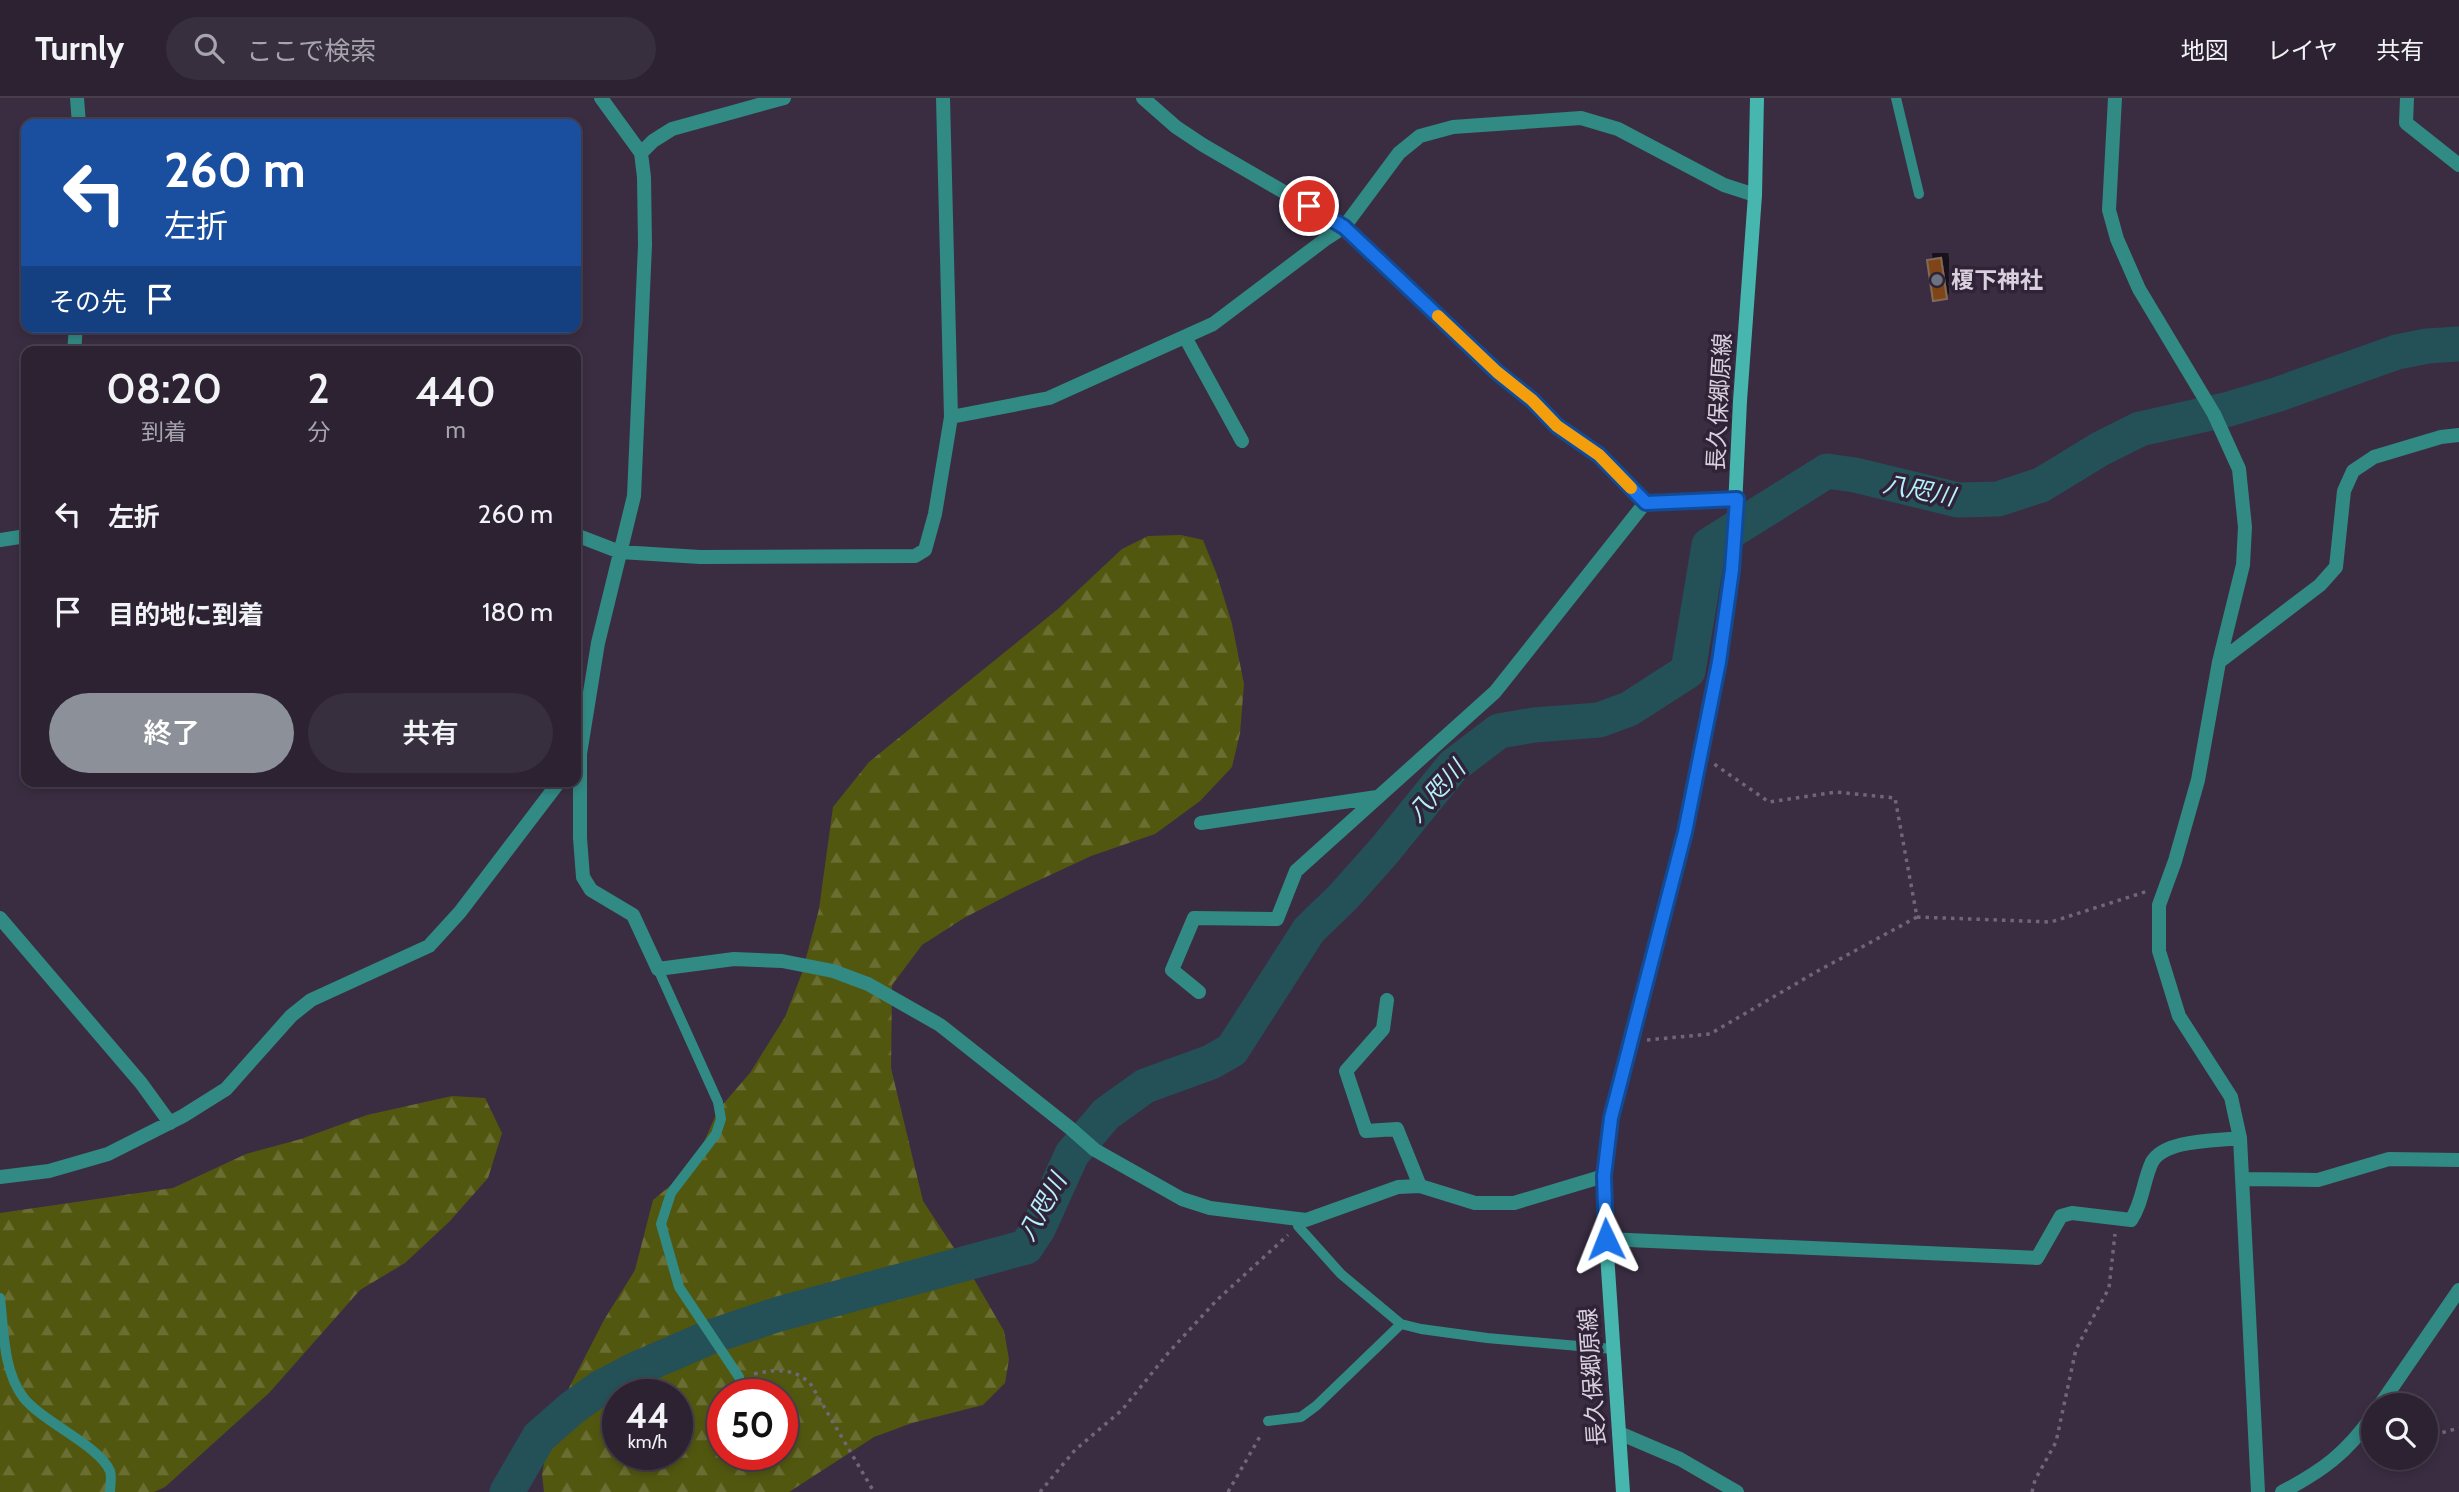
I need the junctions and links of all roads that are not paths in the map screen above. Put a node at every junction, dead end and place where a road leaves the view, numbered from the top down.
1 (77, 98) edge
2 (601, 98) edge
3 (785, 98) edge
4 (943, 98) edge
5 (1143, 98) edge
6 (1757, 98) edge
7 (1896, 98) edge
8 (2115, 98) edge
9 (2407, 98) edge
10 (79, 119) edge
11 (641, 153) junction
12 (2459, 165) edge
13 (1919, 194) dead end
14 (1755, 195) junction
15 (1344, 227) junction
16 (1185, 337) junction
17 (951, 417) junction
18 (2459, 435) edge
19 (1242, 441) dead end
20 (1737, 499) junction
21 (1646, 503) junction
22 (21, 537) edge
23 (581, 537) edge
24 (0, 540) edge
25 (620, 552) junction
26 (2219, 662) junction
27 (581, 740) edge
28 (555, 787) edge
29 (579, 787) edge
30 (1378, 797) junction
31 (1201, 823) dead end
32 (0, 918) edge
33 (658, 969) junction
34 (1199, 992) dead end
35 (1387, 1000) dead end
36 (170, 1123) junction
37 (2240, 1138) junction
38 (2459, 1160) edge
39 (1604, 1176) junction
40 (0, 1177) edge
41 (2243, 1180) junction
42 (1420, 1186) junction
43 (1298, 1226) road end
44 (1606, 1239) junction
45 (2459, 1290) edge
46 (0, 1298) edge
47 (1401, 1324) junction
48 (1613, 1349) junction
49 (739, 1377) road end
50 (2388, 1393) edge
51 (1268, 1421) road end
52 (2361, 1430) edge
53 (1619, 1433) junction
54 (110, 1492) edge
55 (1623, 1492) edge
56 (1737, 1492) edge
57 (2258, 1492) edge
58 (2282, 1492) edge

1 - 10 street
2 - 11 street
3 - 11 street
4 - 17 street
5 - 15 street
6 - 14 main road, 長久保郷原線
7 - 13 lane
8 - 26 street
9 - 12 street
11 - 25 street
14 - 15 street
14 - 20 main road, 長久保郷原線
15 - 16 street
15 - 21 street
16 - 17 street
16 - 19 street
17 - 25 street
18 - 26 street
20 - 21 street
20 - 39 main road, 長久保郷原線
21 - 30 street
22 - 24 street
23 - 25 street
25 - 27 street
26 - 37 street
28 - 36 street
29 - 33 street
30 - 31 street
30 - 34 street
32 - 36 street
33 - 42 street
33 - 49 lane
35 - 42 street
36 - 40 street
37 - 41 street
37 - 44 street
38 - 41 street
39 - 42 street
39 - 44 main road, 長久保郷原線
41 - 57 street
43 - 47 lane
44 - 48 main road, 長久保郷原線
45 - 50 street
46 - 54 lane
47 - 48 lane
47 - 51 lane
48 - 53 main road, 長久保郷原線
52 - 58 street
53 - 55 main road, 長久保郷原線
53 - 56 street

